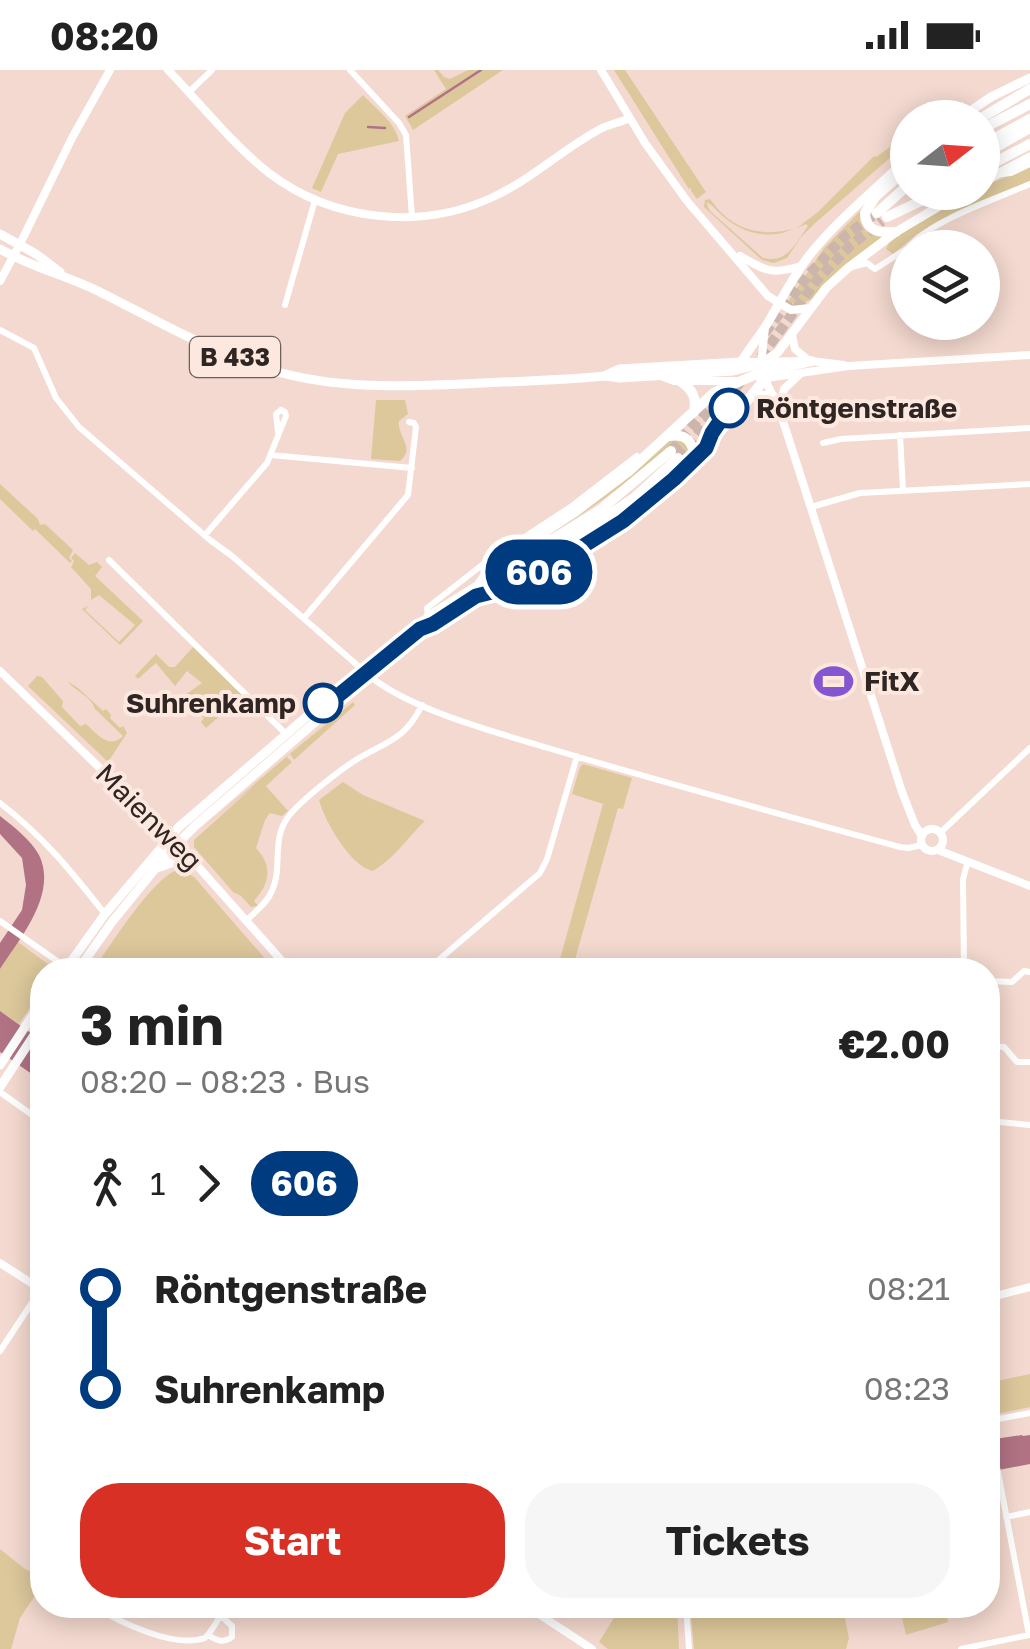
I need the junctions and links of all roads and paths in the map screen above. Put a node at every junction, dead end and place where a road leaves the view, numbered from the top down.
1 (110, 70) edge
2 (168, 70) edge
3 (212, 70) edge
4 (350, 70) edge
5 (601, 70) edge
6 (1030, 78) edge
7 (1030, 90) edge
8 (190, 92) junction
9 (987, 100) edge
10 (1030, 104) edge
11 (1000, 107) edge
12 (628, 114) junction
13 (1030, 118) edge
14 (1000, 120) edge
15 (1030, 128) edge
16 (1000, 134) edge
17 (1030, 144) edge
18 (1000, 145) edge
19 (1028, 159) edge
20 (1000, 160) edge
21 (1000, 172) edge
22 (890, 175) edge
23 (890, 178) edge
24 (882, 182) junction
25 (890, 184) edge
26 (1030, 184) edge
27 (315, 200) junction
28 (890, 208) edge
29 (893, 210) edge
30 (898, 210) edge
31 (933, 210) edge
32 (412, 217) junction
33 (882, 217) junction
34 (899, 230) edge
35 (929, 230) edge
36 (890, 232) edge
37 (0, 234) edge
38 (890, 236) edge
39 (882, 242) junction
40 (20, 244) junction
41 (0, 249) edge
42 (732, 252) junction
43 (14, 256) junction
44 (890, 257) edge
45 (890, 260) edge
46 (801, 266) junction
47 (848, 268) junction
48 (66, 277) junction
49 (0, 282) edge
50 (778, 304) junction
51 (285, 305) dead end
52 (810, 308) junction
53 (765, 328) junction
54 (0, 330) edge
55 (792, 335) junction
56 (1030, 355) edge
57 (811, 361) junction
58 (740, 362) junction
59 (848, 366) junction
60 (763, 367) junction
61 (657, 374) junction
62 (800, 374) junction
63 (606, 376) junction
64 (740, 380) junction
65 (680, 381) junction
66 (772, 395) junction
67 (750, 397) junction
68 (694, 412) junction
69 (780, 412) junction
70 (1030, 428) edge
71 (278, 433) dead end
72 (900, 434) junction
73 (669, 436) junction
74 (823, 443) dead end
75 (415, 446) dead end
76 (650, 453) junction
77 (271, 455) junction
78 (637, 456) joint
79 (695, 459) junction
80 (412, 468) junction
81 (1030, 484) edge
82 (903, 490) junction
83 (811, 507) junction
84 (205, 536) junction
85 (109, 560) dead end
86 (480, 583) junction
87 (476, 596) junction
88 (304, 618) junction
89 (430, 621) junction
90 (0, 672) edge
91 (365, 672) junction
92 (334, 699) junction
93 (422, 704) junction
94 (287, 736) junction
95 (1030, 748) edge
96 (577, 756) junction
97 (0, 803) edge
98 (913, 818) junction
99 (939, 838) junction
100 (174, 840) junction
101 (922, 841) junction
102 (968, 860) junction
103 (195, 862) junction
104 (154, 870) junction
105 (1030, 886) edge
106 (105, 914) junction
107 (0, 920) edge
108 (246, 920) junction
109 (50, 958) edge
110 (74, 958) edge
111 (86, 958) edge
112 (279, 958) edge
113 (441, 958) edge
114 (964, 958) edge
115 (1030, 972) edge
116 (1000, 981) edge
117 (30, 1020) edge
118 (30, 1042) edge
119 (1000, 1047) edge
120 (2, 1062) edge
121 (1030, 1062) edge
122 (0, 1089) edge
123 (30, 1113) edge
124 (1000, 1122) edge
125 (1030, 1124) edge
126 (0, 1263) edge
127 (30, 1282) edge
128 (1030, 1287) edge
129 (1000, 1295) edge
130 (30, 1307) edge
131 (0, 1351) edge
132 (1030, 1413) edge
133 (1000, 1419) edge
134 (1000, 1484) edge
135 (1030, 1512) edge
136 (1006, 1517) junction
137 (113, 1618) edge
138 (218, 1618) edge
139 (223, 1618) edge
140 (545, 1618) edge
141 (687, 1618) edge
142 (208, 1635) junction
143 (1030, 1635) edge
144 (688, 1648) edge
145 (592, 1649) edge
146 (962, 1649) edge

1 - 40 street
2 - 8 street
3 - 8 street
4 - 32 street
5 - 12 street
6 - 9 main road
7 - 11 highway
8 - 27 street
10 - 14 highway
12 - 32 street
12 - 42 street
13 - 16 highway
15 - 18 highway
17 - 20 highway
19 - 21 main road
22 - 24 main road
23 - 24 highway
24 - 46 main road
25 - 36 highway
26 - 35 street
27 - 32 street
27 - 51 street
28 - 33 highway
29 - 33 highway
30 - 33 highway
31 - 34 main road
37 - 40 main road, B 433
38 - 39 main road
39 - 44 street
39 - 47 main road
40 - 43 street
40 - 48 main road, B 433
41 - 43 main road, B 433
42 - 46 street
42 - 50 street
43 - 48 main road, B 433
43 - 49 street
45 - 47 street
46 - 50 main road
47 - 52 main road
48 - 63 main road, B 433
50 - 52 street
50 - 53 main road
52 - 55 main road
53 - 58 main road
53 - 60 street
54 - 84 street
55 - 57 street
55 - 60 main road
56 - 59 street
57 - 59 street
57 - 60 highway
58 - 60 street
58 - 63 main road
59 - 62 street
60 - 61 main road, B 433
60 - 62 street
60 - 64 highway
60 - 66 street
60 - 67 highway
61 - 63 main road, B 433
61 - 65 street
62 - 69 street
64 - 65 street
64 - 68 highway
65 - 68 highway
66 - 67 highway
66 - 69 street
67 - 79 highway
68 - 73 highway
69 - 83 street
70 - 72 street
71 - 77 street
72 - 74 street
72 - 82 street
73 - 76 highway
73 - 79 highway
75 - 80 street
76 - 78 highway
76 - 86 highway
77 - 80 street
77 - 84 street
78 - 89 street
79 - 87 highway
80 - 88 street
81 - 82 street
82 - 83 street
83 - 98 street
84 - 88 street
85 - 94 street
86 - 87 highway
86 - 89 highway
87 - 89 highway
88 - 91 street
89 - 91 main road
90 - 100 street, Maienweg
91 - 92 main road
91 - 93 street
92 - 94 main road
92 - 100 main road
93 - 96 street
93 - 108 street
94 - 100 main road
95 - 99 street
96 - 101 street
96 - 113 street
97 - 106 street
98 - 99 street
98 - 101 street
99 - 101 street
99 - 101 street
99 - 102 street
100 - 103 street, Maienweg
100 - 104 main road
100 - 106 main road
102 - 105 street
102 - 114 street
103 - 104 main road
103 - 108 street, Maienweg
104 - 111 main road
106 - 110 main road
107 - 109 street
108 - 112 street, Maienweg
115 - 116 street
117 - 120 main road
118 - 122 main road
119 - 121 street
122 - 123 street
124 - 125 street
126 - 127 street
128 - 129 street
130 - 131 street
132 - 133 street
134 - 136 street
135 - 136 street
136 - 143 street
137 - 142 street
138 - 142 street
139 - 142 street
140 - 145 street
141 - 144 street
143 - 146 street

